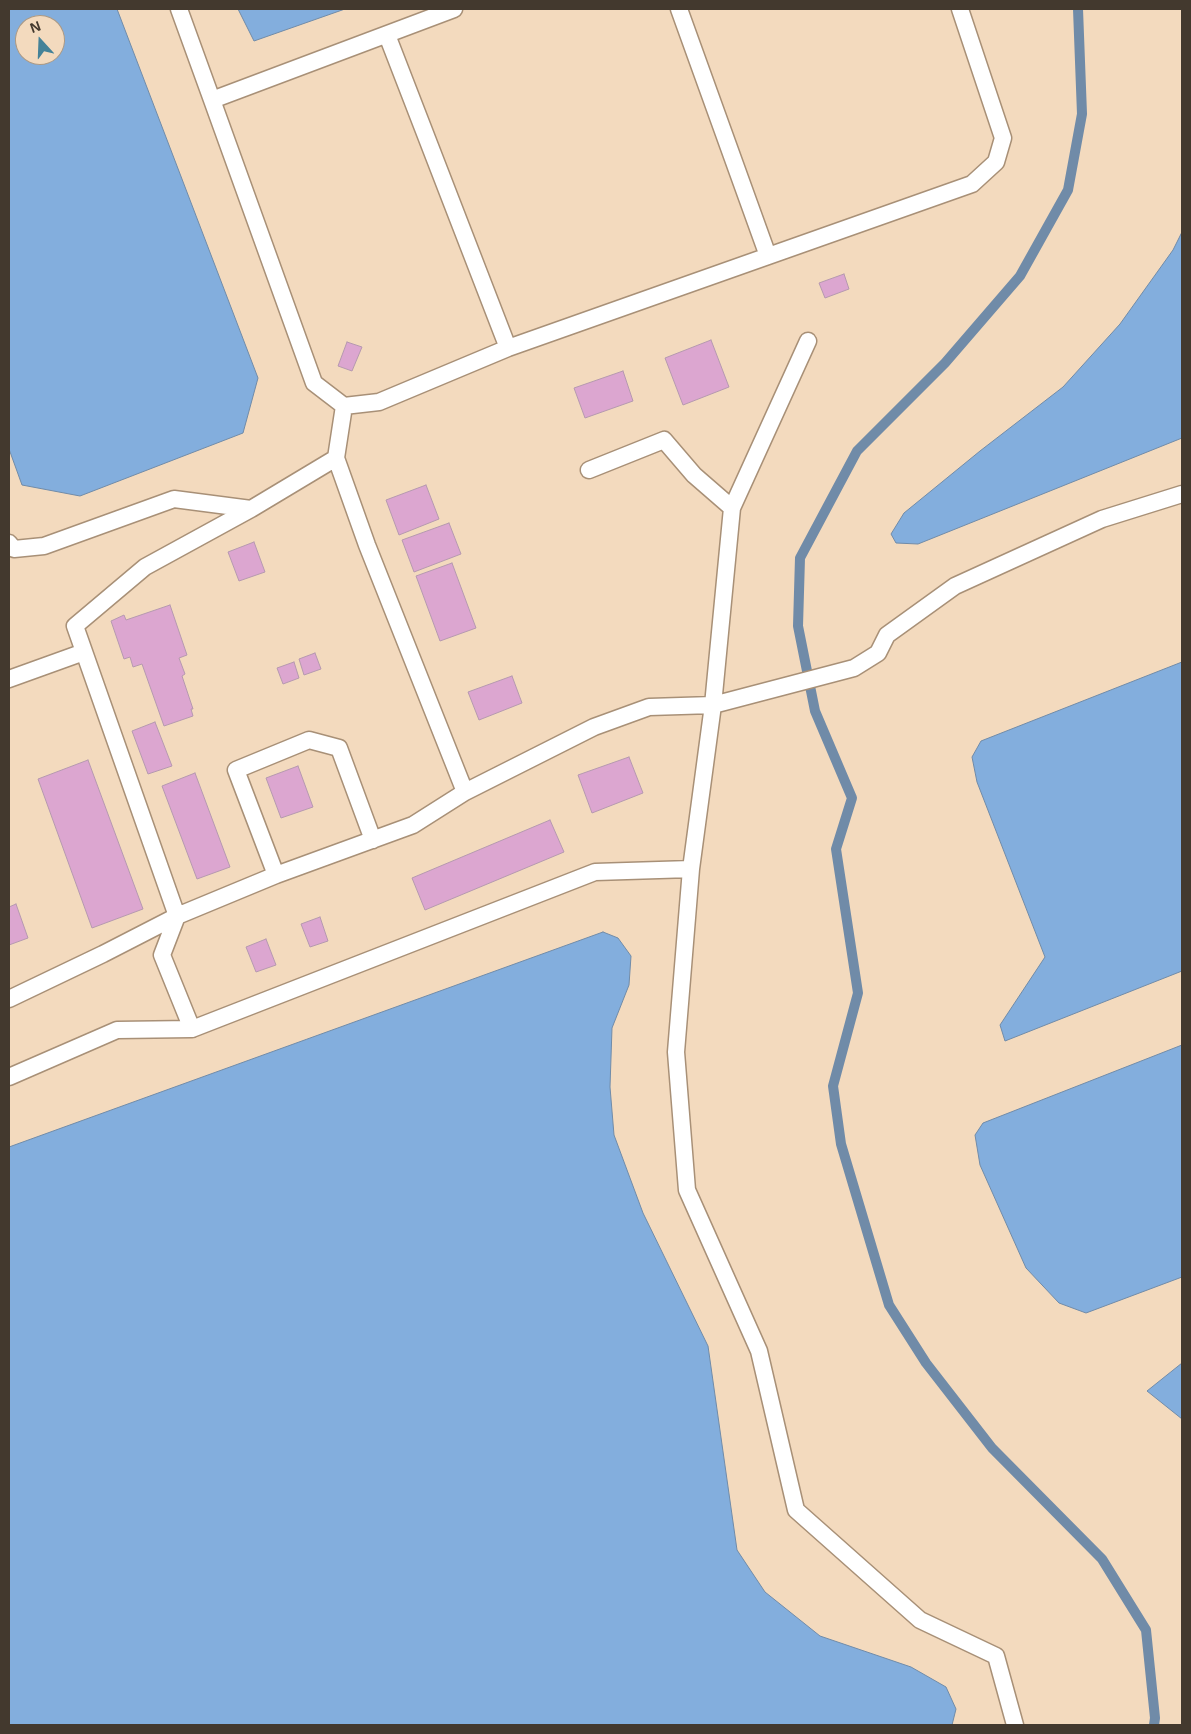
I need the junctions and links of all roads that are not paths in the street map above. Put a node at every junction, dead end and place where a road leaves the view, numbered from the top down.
1 (179, 9) edge
2 (454, 9) edge
3 (679, 9) edge
4 (960, 9) edge
5 (387, 34) junction
6 (212, 100) junction
7 (768, 256) junction
8 (808, 341) dead end
9 (508, 348) junction
10 (344, 406) junction
11 (336, 458) junction
12 (589, 470) dead end
13 (1182, 494) edge
14 (732, 508) junction
15 (251, 509) junction
16 (9, 544) edge
17 (84, 652) junction
18 (9, 679) edge
19 (713, 705) junction
20 (465, 792) junction
21 (373, 840) junction
22 (691, 869) junction
23 (276, 875) junction
24 (177, 916) junction
25 (9, 998) edge
26 (192, 1029) junction
27 (9, 1077) edge
28 (1015, 1725) edge

1 - 6 lane
2 - 5 lane
3 - 7 lane
4 - 7 lane
5 - 6 lane
5 - 9 lane
6 - 10 lane
7 - 9 lane
8 - 14 lane
9 - 10 lane
10 - 11 lane
11 - 15 lane
11 - 20 lane
12 - 14 lane
13 - 19 lane
14 - 19 lane
15 - 16 lane
15 - 17 lane
17 - 18 lane
17 - 24 lane
19 - 20 lane
19 - 22 lane
20 - 21 lane
21 - 23 lane
21 - 23 lane
22 - 26 lane
22 - 28 lane
23 - 24 lane
24 - 25 lane
24 - 26 lane
26 - 27 lane

